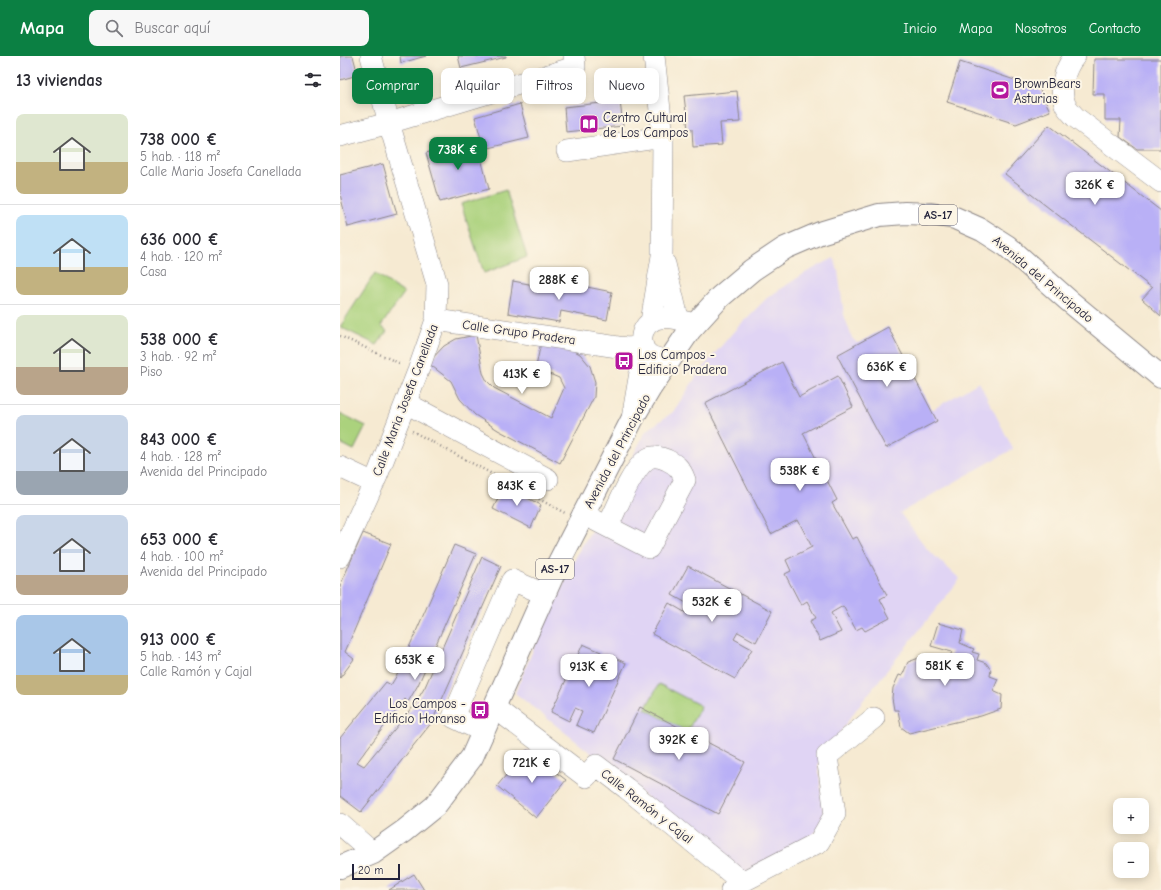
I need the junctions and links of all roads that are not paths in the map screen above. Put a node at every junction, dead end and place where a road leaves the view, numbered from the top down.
1 (371, 56) edge
2 (574, 56) edge
3 (654, 56) edge
4 (1075, 56) edge
5 (389, 123) junction
6 (340, 136) edge
7 (663, 137) junction
8 (567, 151) dead end
9 (1161, 182) edge
10 (662, 256) junction
11 (436, 320) junction
12 (687, 322) junction
13 (644, 339) junction
14 (669, 361) junction
15 (1161, 378) edge
16 (406, 403) junction
17 (632, 420) junction
18 (340, 467) edge
19 (548, 479) dead end
20 (374, 483) junction
21 (581, 517) junction
22 (608, 526) dead end
23 (340, 557) edge
24 (544, 594) junction
25 (495, 708) junction
26 (874, 718) dead end
27 (484, 732) junction
28 (340, 824) edge
29 (373, 853) junction
30 (340, 867) edge
31 (737, 886) edge

1 - 5 street, Calle Maria Josefa Canellada
2 - 5 street
3 - 7 street
4 - 9 street
5 - 6 street
5 - 11 street, Calle Maria Josefa Canellada
7 - 8 street
7 - 10 street
10 - 12 street
10 - 13 street
11 - 13 street, Calle Grupo Pradera
11 - 16 street, Calle Maria Josefa Canellada
12 - 13 street, Calle Grupo Pradera
12 - 14 main road, Avenida del Principado / AS-17
12 - 15 main road, Avenida del Principado / AS-17
13 - 14 street
13 - 17 street
14 - 17 main road, Avenida del Principado / AS-17
16 - 19 street
16 - 20 street, Calle Maria Josefa Canellada
17 - 21 main road, Avenida del Principado / AS-17
18 - 20 street
20 - 23 street, Calle Maria Josefa Canellada
21 - 22 street
21 - 24 main road, Avenida del Principado / AS-17
24 - 25 main road, Avenida del Principado / AS-17
24 - 27 street
25 - 27 main road, Avenida del Principado / AS-17
25 - 31 street, Calle Ramón y Cajal
26 - 31 street
27 - 29 main road, Avenida del Principado / AS-17
28 - 29 street
29 - 30 main road, Avenida del Principado / AS-17

